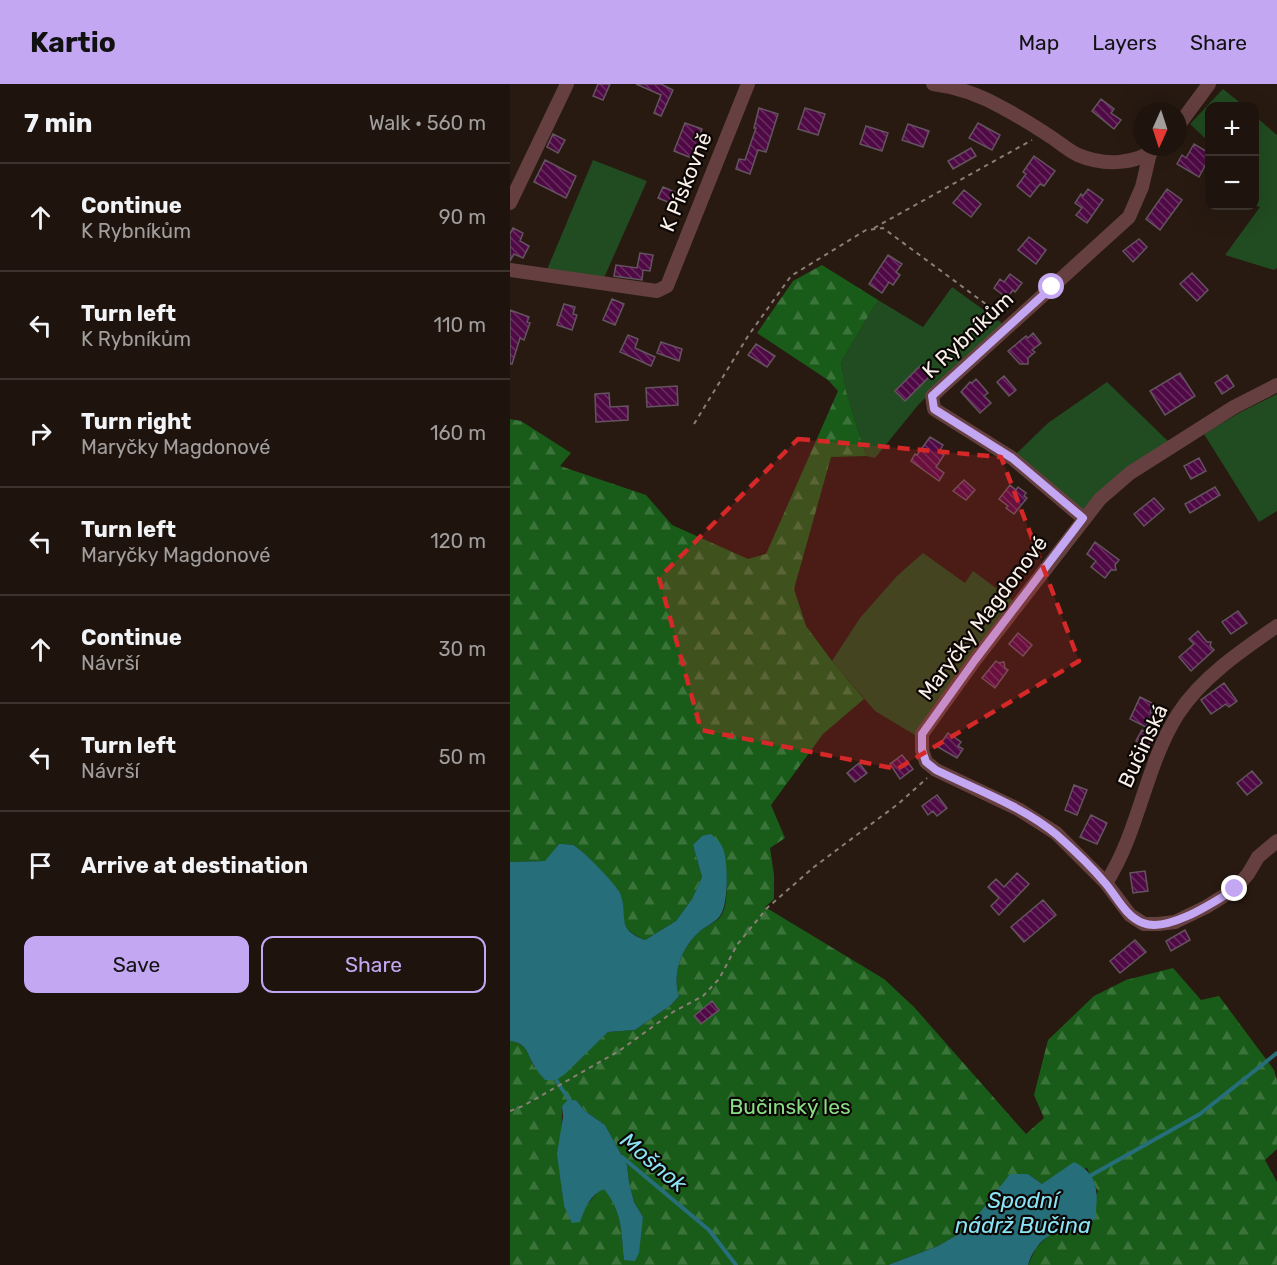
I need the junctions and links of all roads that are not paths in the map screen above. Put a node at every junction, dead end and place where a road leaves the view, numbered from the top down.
1 (567, 84) edge
2 (748, 84) edge
3 (933, 84) edge
4 (1209, 84) edge
5 (1187, 114) edge
6 (1143, 156) edge
7 (1152, 156) edge
8 (510, 203) edge
9 (510, 270) edge
10 (1277, 385) edge
11 (1083, 518) junction
12 (1277, 626) edge
13 (1277, 841) edge
14 (1106, 883) junction

1 - 8 street
2 - 9 street, K Pískovně
3 - 6 street
4 - 5 street
7 - 11 street, K Rybníkům
10 - 11 street, Maryčky Magdonové
11 - 14 street, Maryčky Magdonové
12 - 14 street, Bučinská
13 - 14 street

